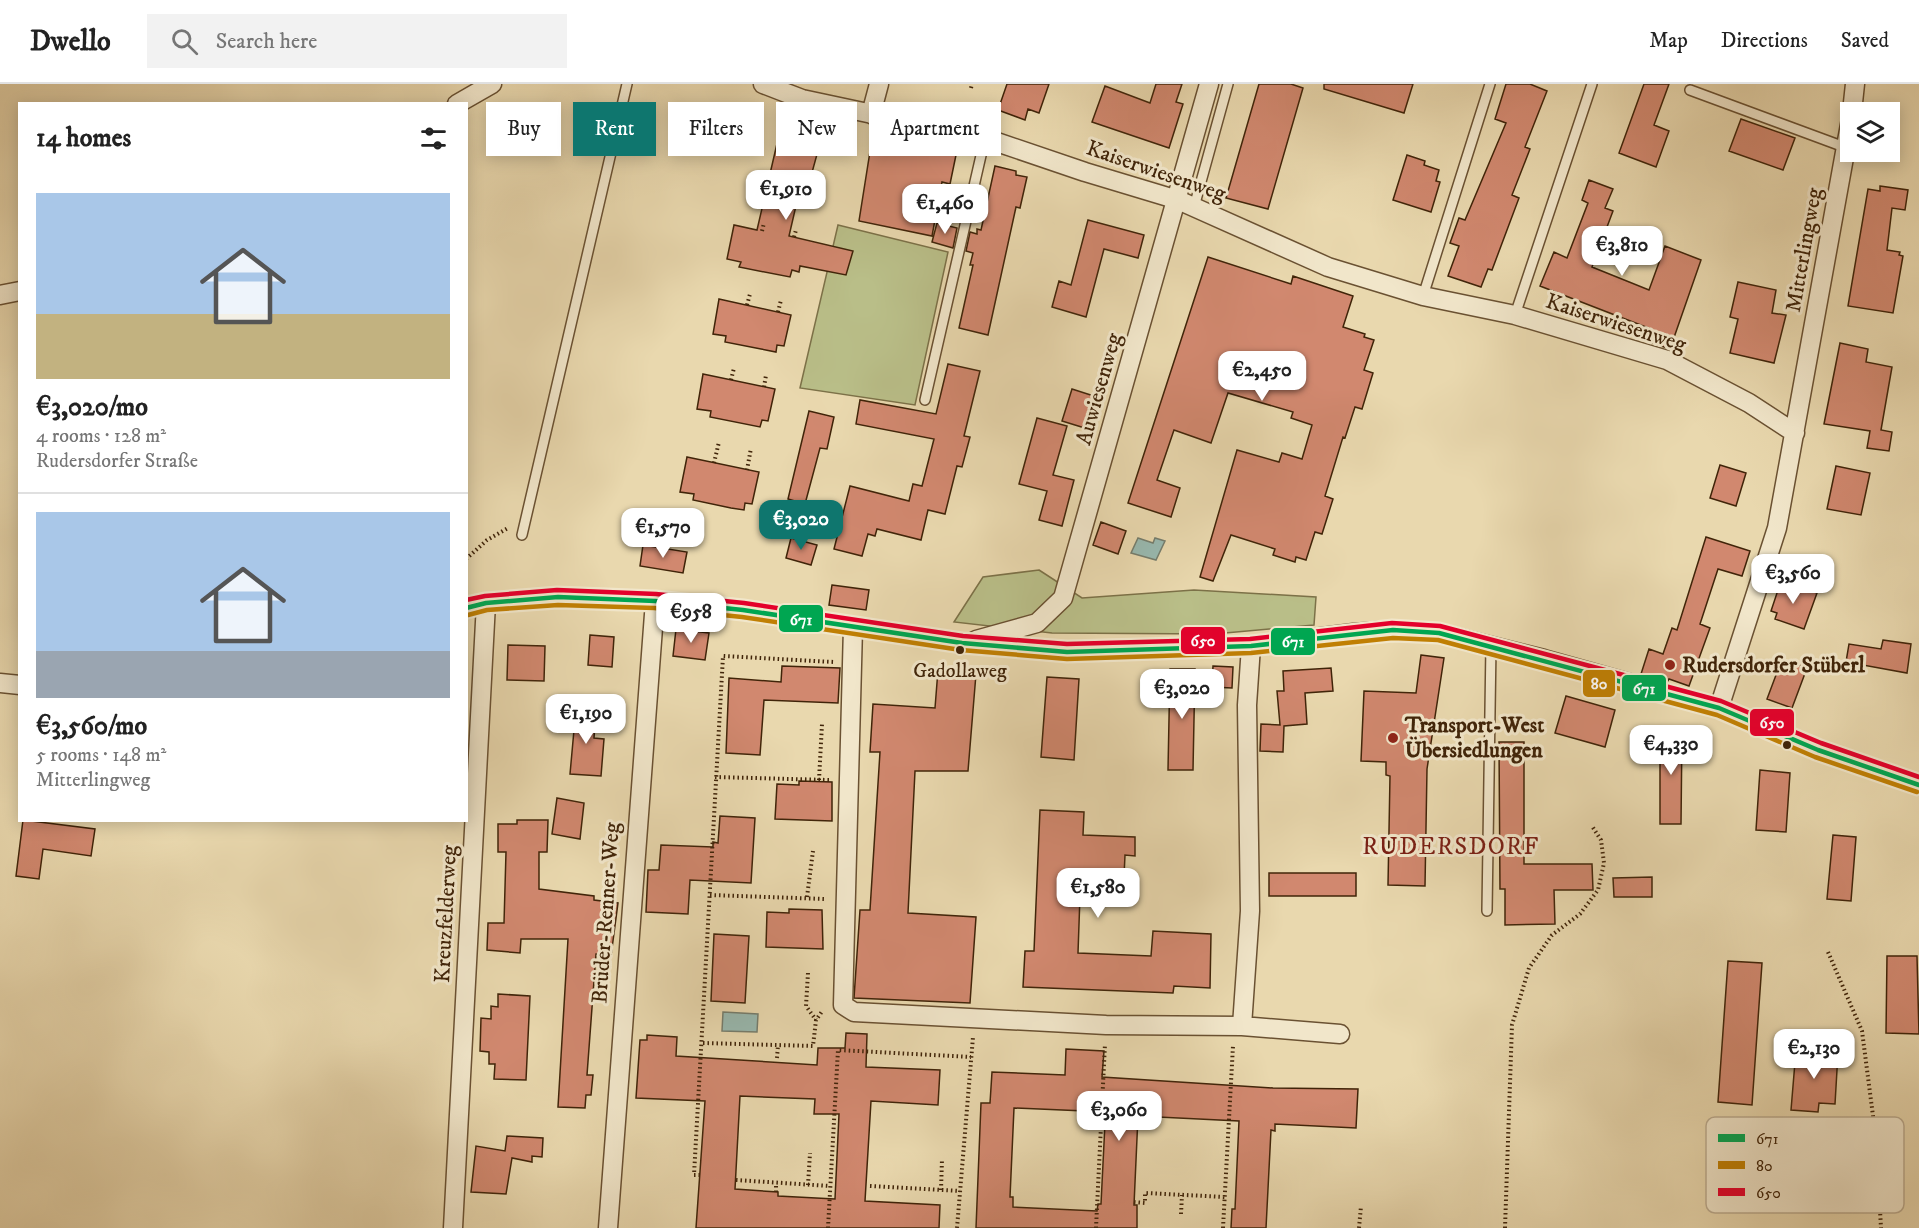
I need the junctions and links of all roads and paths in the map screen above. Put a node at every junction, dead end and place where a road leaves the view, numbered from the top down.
1 (492, 84) edge
2 (627, 84) edge
3 (763, 84) edge
4 (879, 84) edge
5 (1209, 84) edge
6 (1228, 84) edge
7 (1490, 84) edge
8 (1592, 84) edge
9 (1856, 84) edge
10 (1690, 90) dead end
11 (460, 102) edge
12 (874, 102) edge
13 (1853, 102) edge
14 (869, 114) edge
15 (1001, 143) edge
16 (1840, 145) edge
17 (982, 156) edge
18 (1844, 162) edge
19 (1186, 203) junction
20 (764, 223) dead end
21 (796, 230) dead end
22 (762, 231) dead end
23 (794, 237) dead end
24 (18, 291) edge
25 (750, 294) dead end
26 (0, 295) edge
27 (1423, 296) junction
28 (781, 300) dead end
29 (747, 305) dead end
30 (778, 312) dead end
31 (1515, 315) junction
32 (734, 368) dead end
33 (766, 375) dead end
34 (731, 380) dead end
35 (764, 387) dead end
36 (925, 400) dead end
37 (1795, 433) junction
38 (719, 442) dead end
39 (751, 448) dead end
40 (714, 463) dead end
41 (747, 470) dead end
42 (526, 517) junction
43 (522, 535) dead end
44 (468, 557) edge
45 (655, 601) junction
46 (486, 603) junction
47 (468, 608) edge
48 (853, 627) junction
49 (962, 643) junction
50 (1491, 645) junction
51 (1251, 646) junction
52 (852, 663) junction
53 (0, 683) edge
54 (18, 685) edge
55 (1719, 708) junction
56 (822, 724) dead end
57 (715, 777) junction
58 (819, 780) junction
59 (851, 782) junction
60 (1919, 785) edge
61 (1592, 826) dead end
62 (813, 851) dead end
63 (710, 895) junction
64 (807, 897) junction
65 (847, 901) junction
66 (1487, 911) dead end
67 (1828, 952) dead end
68 (808, 973) dead end
69 (827, 1004) dead end
70 (816, 1020) junction
71 (974, 1020) junction
72 (1106, 1025) junction
73 (1242, 1026) junction
74 (1340, 1034) dead end
75 (703, 1043) junction
76 (778, 1045) junction
77 (971, 1057) junction
78 (777, 1058) dead end
79 (699, 1100) junction
80 (705, 1100) dead end
81 (1873, 1117) edge
82 (810, 1153) dead end
83 (942, 1160) dead end
84 (700, 1176) dead end
85 (736, 1180) dead end
86 (776, 1183) junction
87 (808, 1185) junction
88 (830, 1186) junction
89 (870, 1186) dead end
90 (941, 1190) junction
91 (960, 1191) junction
92 (776, 1192) dead end
93 (1182, 1195) junction
94 (1225, 1197) junction
95 (1134, 1202) dead end
96 (1361, 1206) dead end
97 (1880, 1213) edge
98 (1181, 1214) dead end
99 (453, 1228) edge
100 (608, 1228) edge
101 (828, 1228) edge
102 (957, 1228) edge
103 (1096, 1228) edge
104 (1223, 1228) edge
105 (1359, 1228) edge
106 (1505, 1228) edge
107 (1881, 1228) edge

1 - 11 street
2 - 42 lane
3 - 14 street, Kaiserwiesenweg
4 - 12 street
5 - 19 street, Auwiesenweg
6 - 19 lane, Auwiesenweg
7 - 27 lane
8 - 31 lane, Kaiserwiesenweg
9 - 13 street
10 - 16 lane
15 - 19 street, Kaiserwiesenweg
17 - 36 lane
18 - 37 street, Mitterlingweg
19 - 27 street, Kaiserwiesenweg
19 - 49 street, Auwiesenweg
20 - 22 path
21 - 23 path
24 - 26 street
25 - 29 path
27 - 31 street, Kaiserwiesenweg
28 - 30 path
31 - 37 street, Kaiserwiesenweg
32 - 34 path
33 - 35 path
37 - 55 street, Mitterlingweg
38 - 40 path
39 - 41 path
42 - 43 lane
42 - 44 path
45 - 46 street
45 - 48 street
45 - 100 street, Brüder-Renner-Weg
46 - 47 street
46 - 99 street, Kreuzfelderweg
48 - 49 street
48 - 52 street
49 - 51 street
50 - 51 street
50 - 55 street
50 - 66 lane
51 - 73 street
52 - 57 path
52 - 59 street
53 - 54 street
55 - 60 street
56 - 58 path
57 - 58 path
57 - 63 path
58 - 59 path
59 - 65 street
61 - 106 path
62 - 64 path
63 - 64 path
63 - 75 path
64 - 65 path
65 - 71 street
67 - 81 path
68 - 70 path
69 - 70 path
70 - 76 path
71 - 72 street
71 - 77 path
72 - 73 street
72 - 103 path
73 - 74 street
73 - 94 path
75 - 76 path
75 - 79 path
76 - 78 path
77 - 88 path
77 - 91 path
79 - 80 path
79 - 84 path
82 - 87 path
83 - 90 path
85 - 86 path
86 - 87 path
86 - 92 path
87 - 88 path
88 - 101 path
89 - 90 path
90 - 91 path
91 - 102 path
93 - 94 path
93 - 95 path
93 - 98 path
94 - 104 path
96 - 105 path
97 - 107 path

